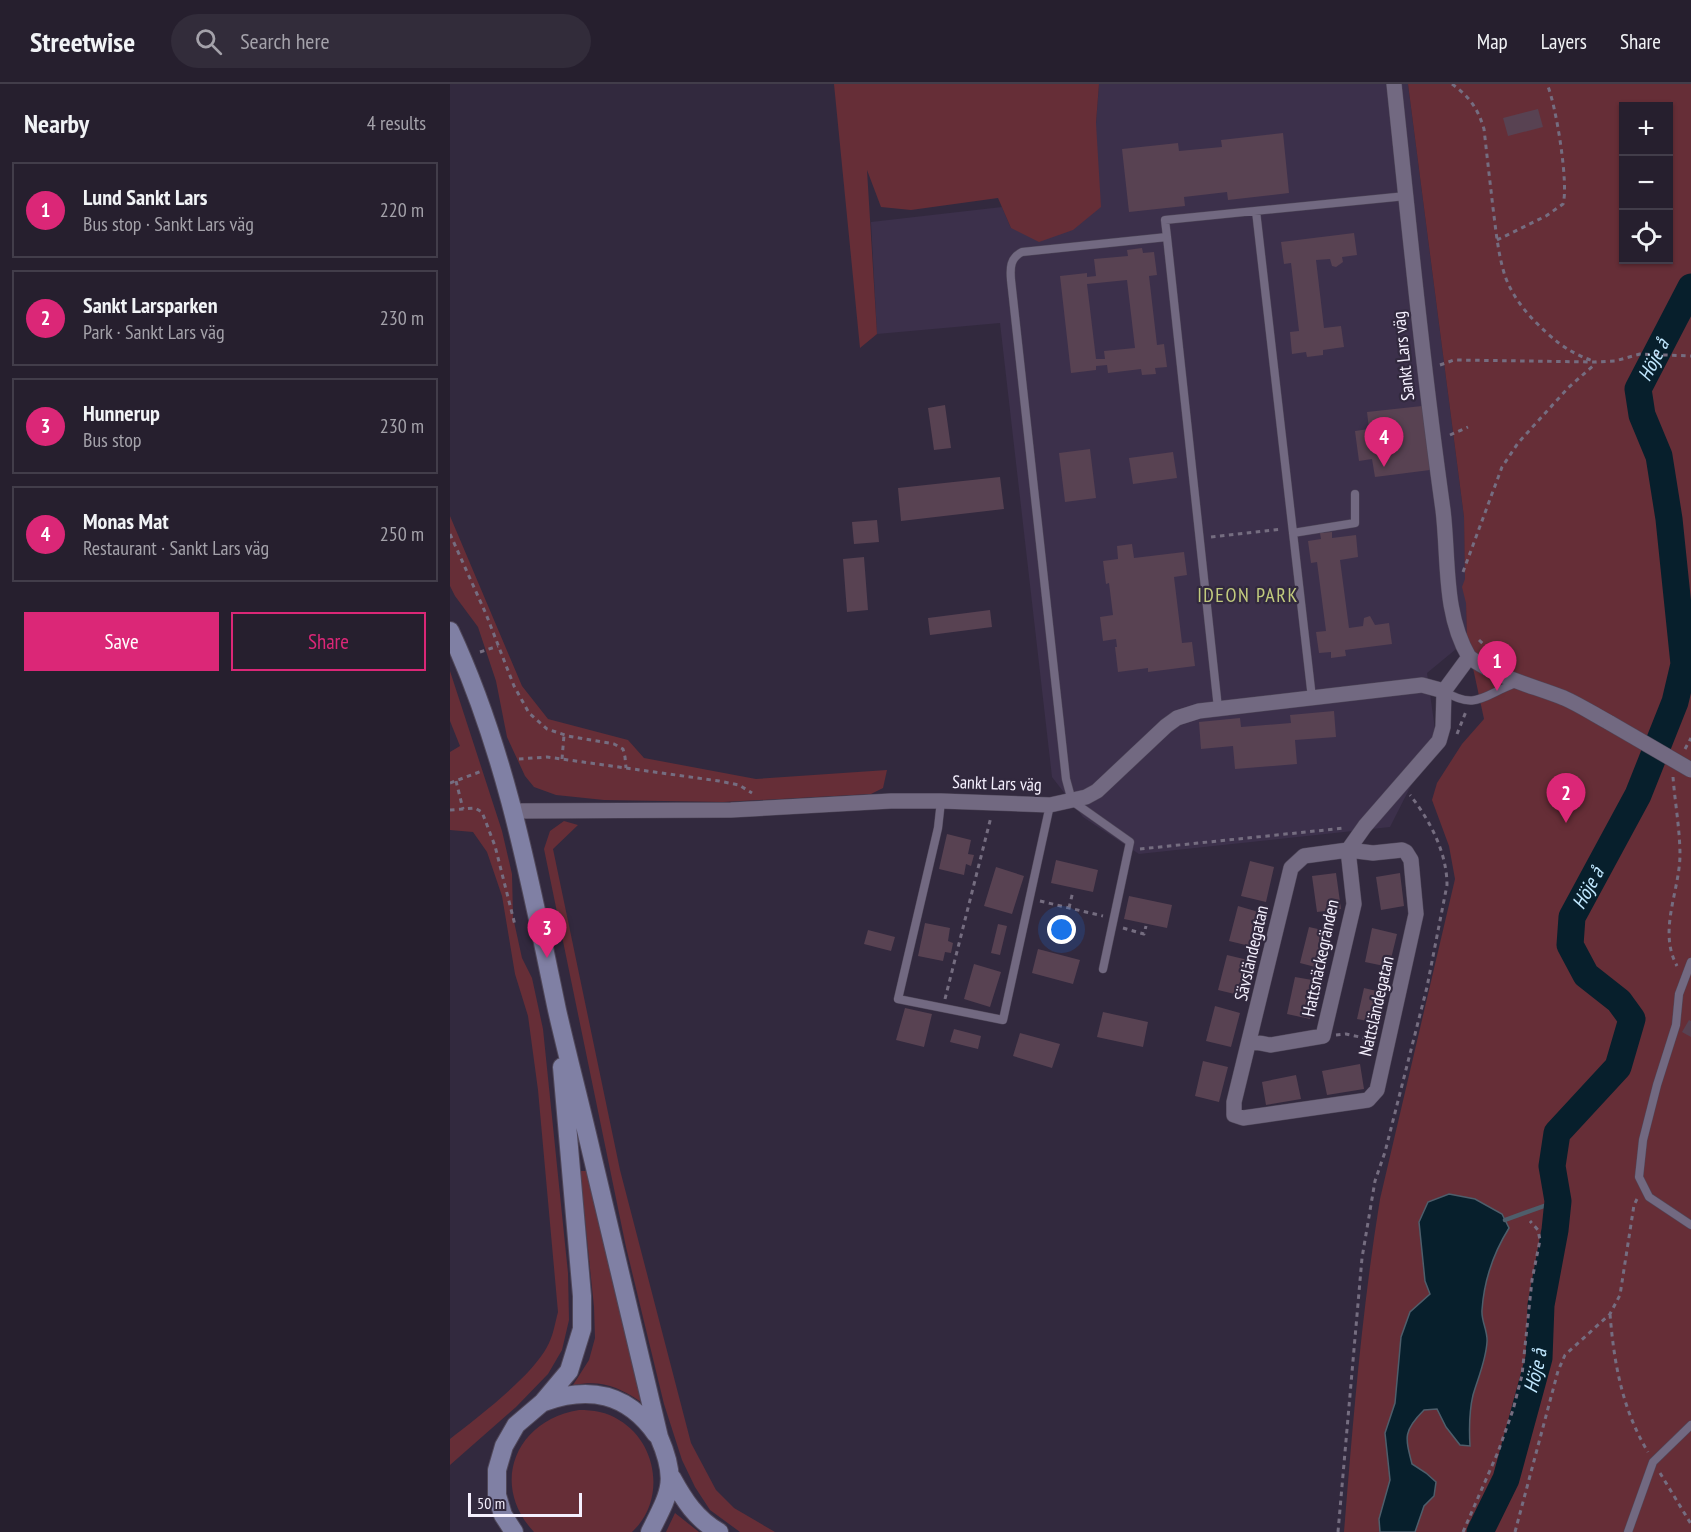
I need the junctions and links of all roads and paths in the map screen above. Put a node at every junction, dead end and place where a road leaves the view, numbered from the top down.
1 (1394, 84) edge
2 (1452, 84) edge
3 (1547, 84) edge
4 (1406, 196) junction
5 (1256, 211) junction
6 (1167, 237) junction
7 (1497, 240) junction
8 (1691, 356) edge
9 (1596, 362) junction
10 (1432, 370) dead end
11 (1468, 427) dead end
12 (1450, 435) dead end
13 (1354, 494) dead end
14 (1292, 531) junction
15 (450, 534) edge
16 (1200, 538) junction
17 (1462, 575) dead end
18 (450, 631) edge
19 (498, 646) junction
20 (480, 652) dead end
21 (1469, 657) junction
22 (1520, 682) junction
23 (1444, 691) junction
24 (1312, 698) junction
25 (1218, 708) junction
26 (564, 735) junction
27 (1691, 738) edge
28 (1682, 756) dead end
29 (519, 759) dead end
30 (562, 759) junction
31 (626, 768) junction
32 (1691, 770) edge
33 (482, 771) dead end
34 (1673, 774) dead end
35 (456, 781) junction
36 (450, 783) edge
37 (753, 794) dead end
38 (1402, 799) dead end
39 (941, 801) junction
40 (1072, 801) junction
41 (995, 803) junction
42 (1050, 805) junction
43 (463, 809) junction
44 (450, 810) edge
45 (514, 811) junction
46 (1361, 831) junction
47 (1130, 842) junction
48 (1348, 850) junction
49 (1073, 891) dead end
50 (1029, 898) junction
51 (1069, 908) junction
52 (1112, 922) junction
53 (515, 925) dead end
54 (1146, 926) dead end
55 (1691, 962) edge
56 (1103, 969) dead end
57 (1685, 977) junction
58 (943, 1008) junction
59 (558, 1011) junction
60 (1323, 1036) junction
61 (1250, 1041) junction
62 (1388, 1043) junction
63 (1243, 1118) joint
64 (1644, 1187) junction
65 (1530, 1221) dead end
66 (1691, 1225) edge
67 (1610, 1314) junction
68 (543, 1402) junction
69 (1691, 1425) edge
70 (659, 1437) junction
71 (1653, 1462) junction
72 (672, 1478) junction
73 (1691, 1524) edge
74 (514, 1532) edge
75 (650, 1532) edge
76 (718, 1532) edge
77 (1338, 1532) edge
78 (1463, 1532) edge
79 (1515, 1532) edge
80 (1628, 1532) edge

1 - 4 street, Sankt Lars väg
2 - 7 path
3 - 7 path
4 - 5 lane
4 - 21 street, Sankt Lars väg
5 - 6 lane
5 - 14 lane
6 - 16 lane
6 - 40 lane
7 - 9 path
8 - 9 path
9 - 10 path
9 - 17 path
11 - 12 path
13 - 14 lane
14 - 16 path
14 - 24 lane
15 - 19 path
16 - 25 lane
18 - 45 main road
19 - 20 path
19 - 26 path
21 - 22 street
21 - 23 street
22 - 23 lane
22 - 32 street, bridge
23 - 24 street, Sankt Lars väg
23 - 46 street
24 - 25 street, Sankt Lars väg
25 - 40 street, Sankt Lars väg
26 - 30 path
26 - 31 path
27 - 28 path
29 - 30 path
30 - 31 path
31 - 37 path
33 - 35 path
34 - 57 path
35 - 36 path
35 - 43 path
38 - 77 path
39 - 41 street, Sankt Lars väg
39 - 45 street, Sankt Lars väg
39 - 58 lane
40 - 42 street, Sankt Lars väg
40 - 47 lane
41 - 42 street, Sankt Lars väg
41 - 58 path
42 - 50 lane
43 - 44 path
43 - 53 path
45 - 59 main road
46 - 47 path
46 - 48 street
47 - 52 lane
48 - 60 street, Hattsnäckegränden
48 - 61 street, Sävsländegatan
48 - 62 street, Nattsländegatan
49 - 51 path
50 - 51 path
50 - 58 lane
51 - 52 path
52 - 54 path
52 - 56 lane
55 - 57 lane
57 - 64 lane
59 - 68 main road
59 - 70 main road
60 - 61 street, Hattsnäckegränden
60 - 62 path
61 - 63 street, Sävsländegatan
62 - 63 street, Nattsländegatan
64 - 66 lane
64 - 67 path
65 - 78 path
67 - 71 path
67 - 79 path
68 - 70 main road
68 - 74 main road
69 - 71 lane
70 - 72 main road
71 - 73 path
71 - 80 lane
72 - 75 main road
72 - 76 main road

